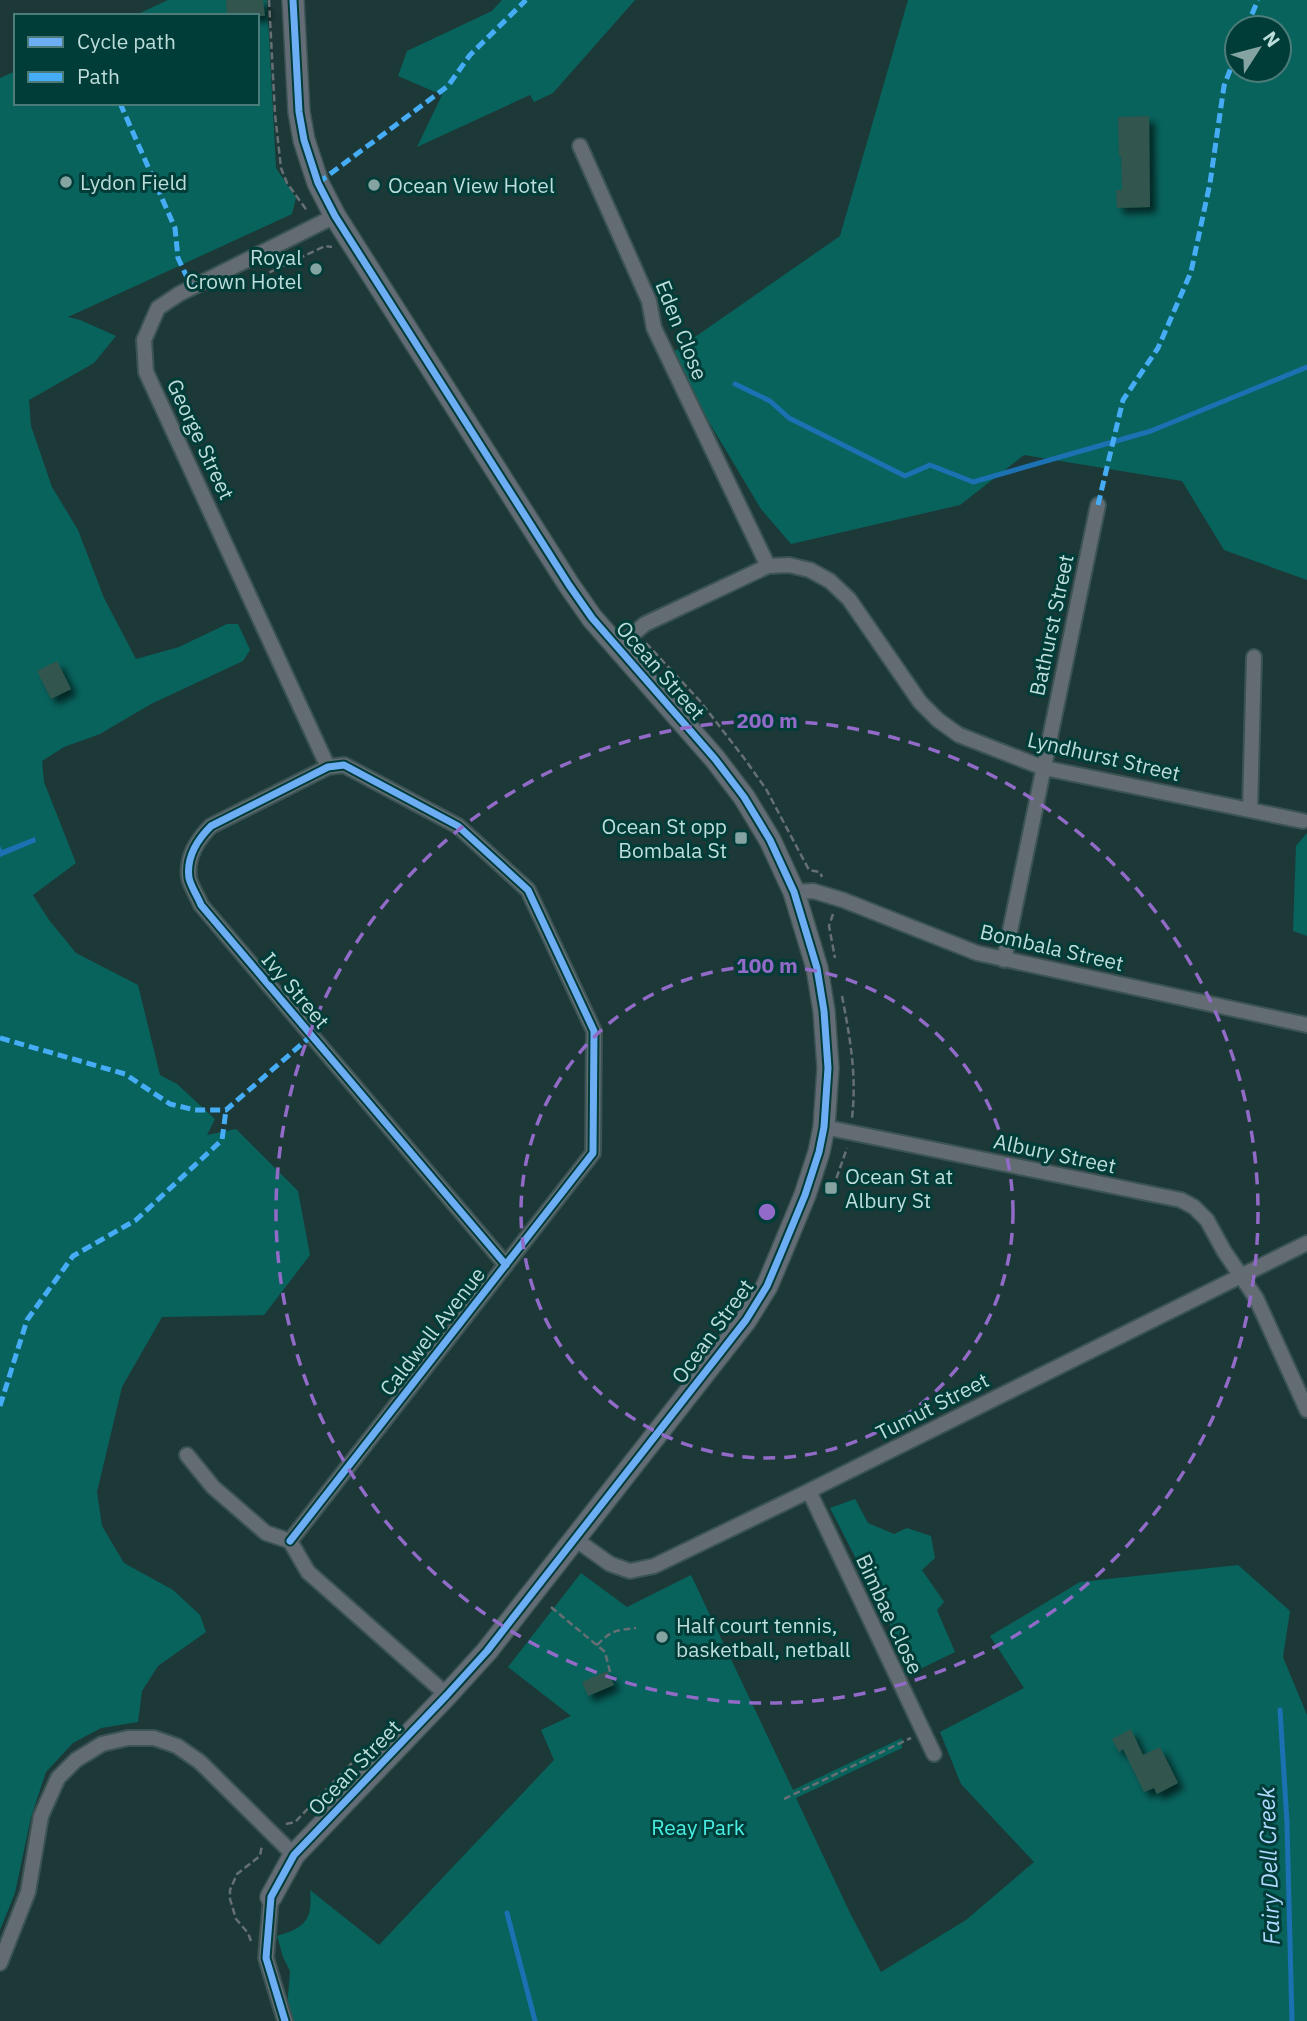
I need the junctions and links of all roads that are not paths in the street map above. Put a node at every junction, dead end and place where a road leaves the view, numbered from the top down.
1 (293, 0) edge
2 (579, 145) dead end
3 (335, 216) junction
4 (1098, 505) dead end
5 (768, 566) junction
6 (617, 648) junction
7 (1254, 657) dead end
8 (328, 767) junction
9 (1044, 768) junction
10 (1250, 810) junction
11 (1303, 821) dead end
12 (794, 892) junction
13 (1004, 960) junction
14 (1307, 1025) edge
15 (824, 1127) junction
16 (1307, 1243) edge
17 (506, 1265) junction
18 (1242, 1275) junction
19 (1307, 1410) edge
20 (187, 1455) dead end
21 (809, 1491) junction
22 (575, 1539) junction
23 (290, 1541) junction
24 (447, 1695) junction
25 (934, 1754) dead end
26 (294, 1855) junction
27 (271, 1897) joint
28 (0, 1963) edge
29 (285, 2021) edge

1 - 3 street, Ocean Street
2 - 5 street, Eden Close
3 - 6 street, Ocean Street
3 - 8 street, George Street
4 - 9 street, Bathurst Street
5 - 6 street, Lyndhurst Street
5 - 9 street, Lyndhurst Street
6 - 12 street, Ocean Street
7 - 10 street
8 - 17 street, Caldwell Avenue
8 - 17 street, Ivy Street
9 - 10 street, Lyndhurst Street
9 - 13 street, Bathurst Street
10 - 11 street, Lyndhurst Street
12 - 13 street, Bombala Street
12 - 15 street, Ocean Street
13 - 14 street, Bombala Street
15 - 18 street, Albury Street
15 - 22 street, Ocean Street
16 - 18 street, Tumut Street
17 - 23 street, Caldwell Avenue
18 - 19 street, Albury Street
18 - 21 street, Tumut Street
20 - 23 street
21 - 22 street, Tumut Street
21 - 25 street, Bimbae Close
22 - 24 street, Ocean Street
23 - 24 street
24 - 26 street, Ocean Street
26 - 27 street, Ocean Street
26 - 28 street
27 - 29 street, Ocean Street

